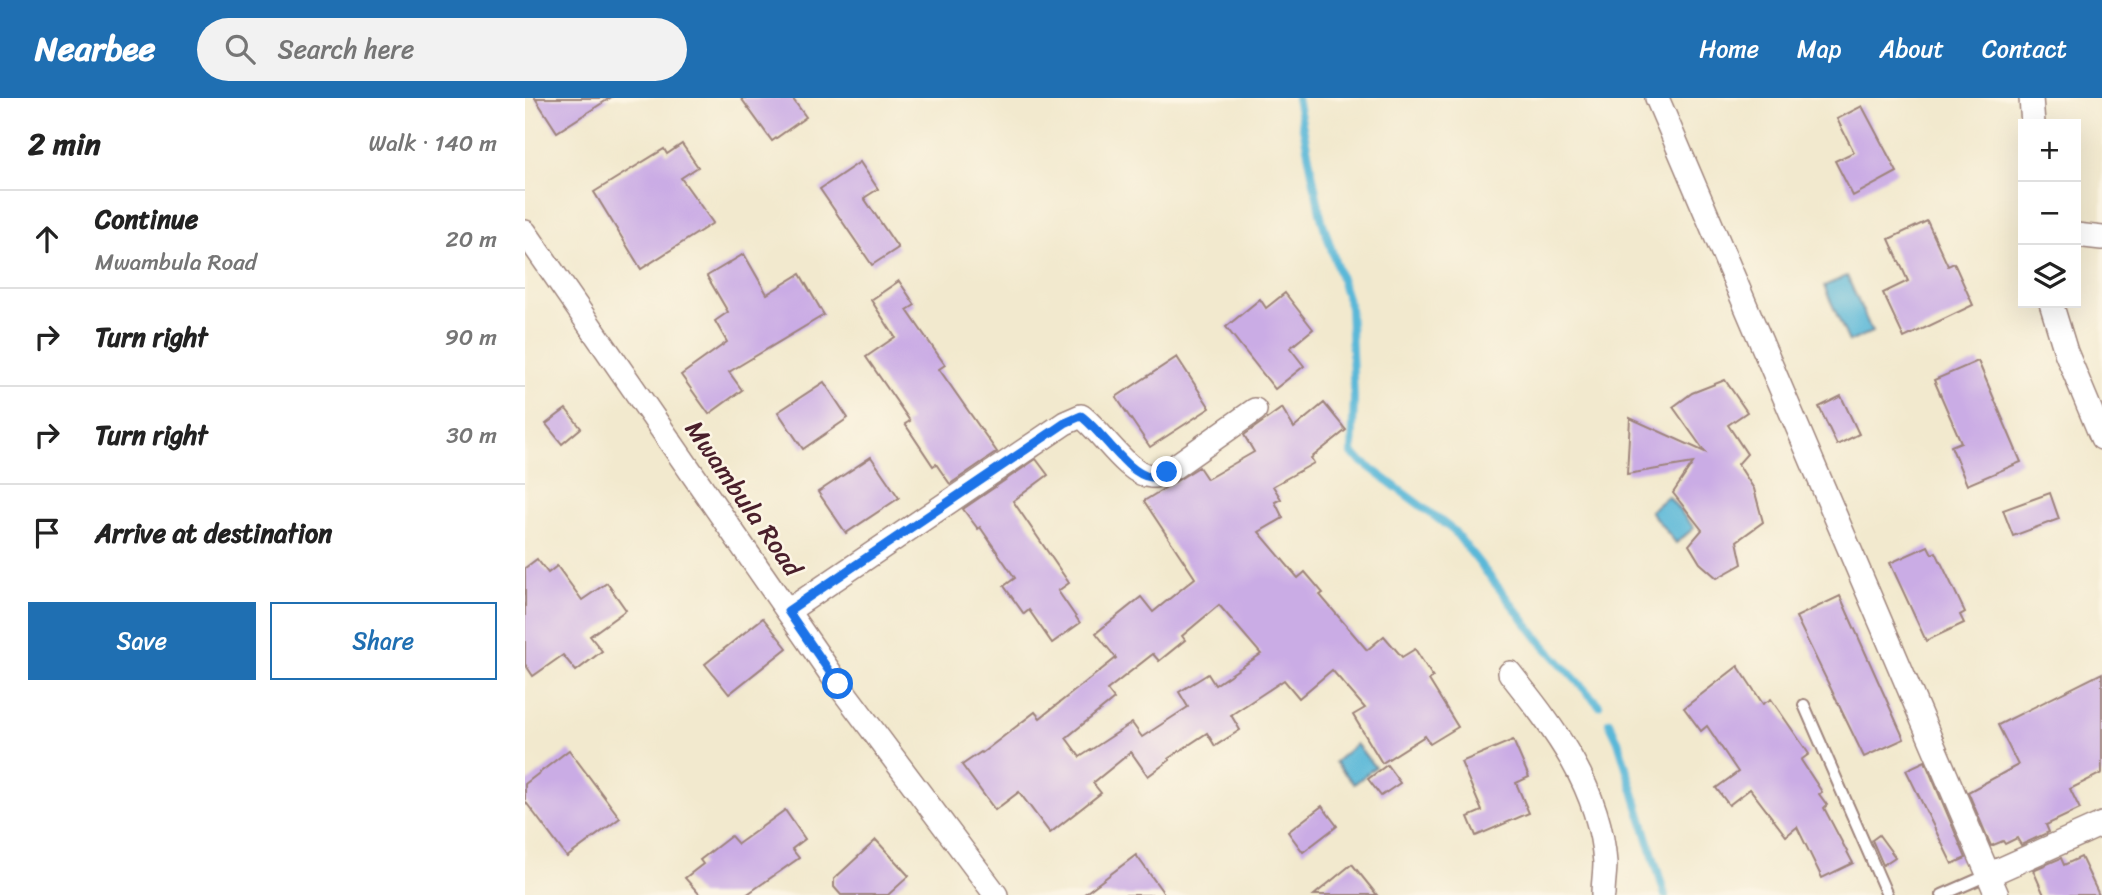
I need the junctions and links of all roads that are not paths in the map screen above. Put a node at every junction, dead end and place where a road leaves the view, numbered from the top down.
1 (1657, 98) edge
2 (2031, 98) edge
3 (2033, 119) edge
4 (525, 232) edge
5 (2081, 236) edge
6 (2102, 238) edge
7 (2053, 308) edge
8 (1255, 410) dead end
9 (2102, 438) edge
10 (788, 611) junction
11 (1510, 673) dead end
12 (1804, 705) dead end
13 (2102, 824) edge
14 (1993, 885) edge
15 (996, 895) edge
16 (1603, 895) edge
17 (1887, 895) edge
18 (1942, 895) edge

1 - 14 street
2 - 3 street
4 - 10 street, Mwambula Road
5 - 6 street
7 - 9 street
8 - 10 street
10 - 15 street, Mwambula Road
11 - 16 street
12 - 17 lane
13 - 14 street
14 - 18 lane

